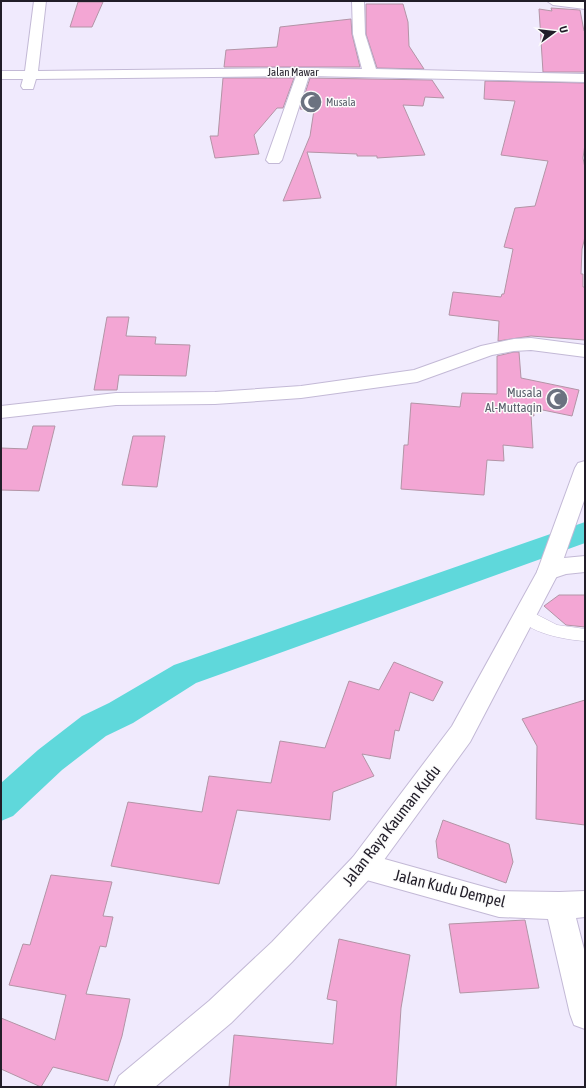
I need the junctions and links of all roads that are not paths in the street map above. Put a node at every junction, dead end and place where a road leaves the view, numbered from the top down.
1 (40, 1) edge
2 (358, 1) edge
3 (553, 1) edge
4 (585, 5) edge
5 (304, 72) junction
6 (370, 72) junction
7 (1, 75) edge
8 (585, 78) edge
9 (30, 80) junction
10 (274, 160) dead end
11 (585, 351) edge
12 (1, 412) edge
13 (585, 468) edge
14 (585, 564) edge
15 (548, 572) junction
16 (524, 614) junction
17 (585, 635) edge
18 (363, 866) junction
19 (572, 905) edge
20 (585, 1014) edge
21 (130, 1087) edge

1 - 9 street
2 - 6 street
3 - 4 street
5 - 6 street, Jalan Mawar
5 - 9 street, Jalan Mawar
5 - 10 street
6 - 8 street, Jalan Mawar
7 - 9 street, Jalan Mawar
11 - 12 street
13 - 15 street, Jalan Raya Kauman Kudu
14 - 15 street
15 - 16 street, Jalan Raya Kauman Kudu
16 - 17 lane
16 - 18 street, Jalan Raya Kauman Kudu
18 - 19 street, Jalan Kudu Dempel
18 - 21 street, Jalan Raya Kauman Kudu
19 - 20 street

